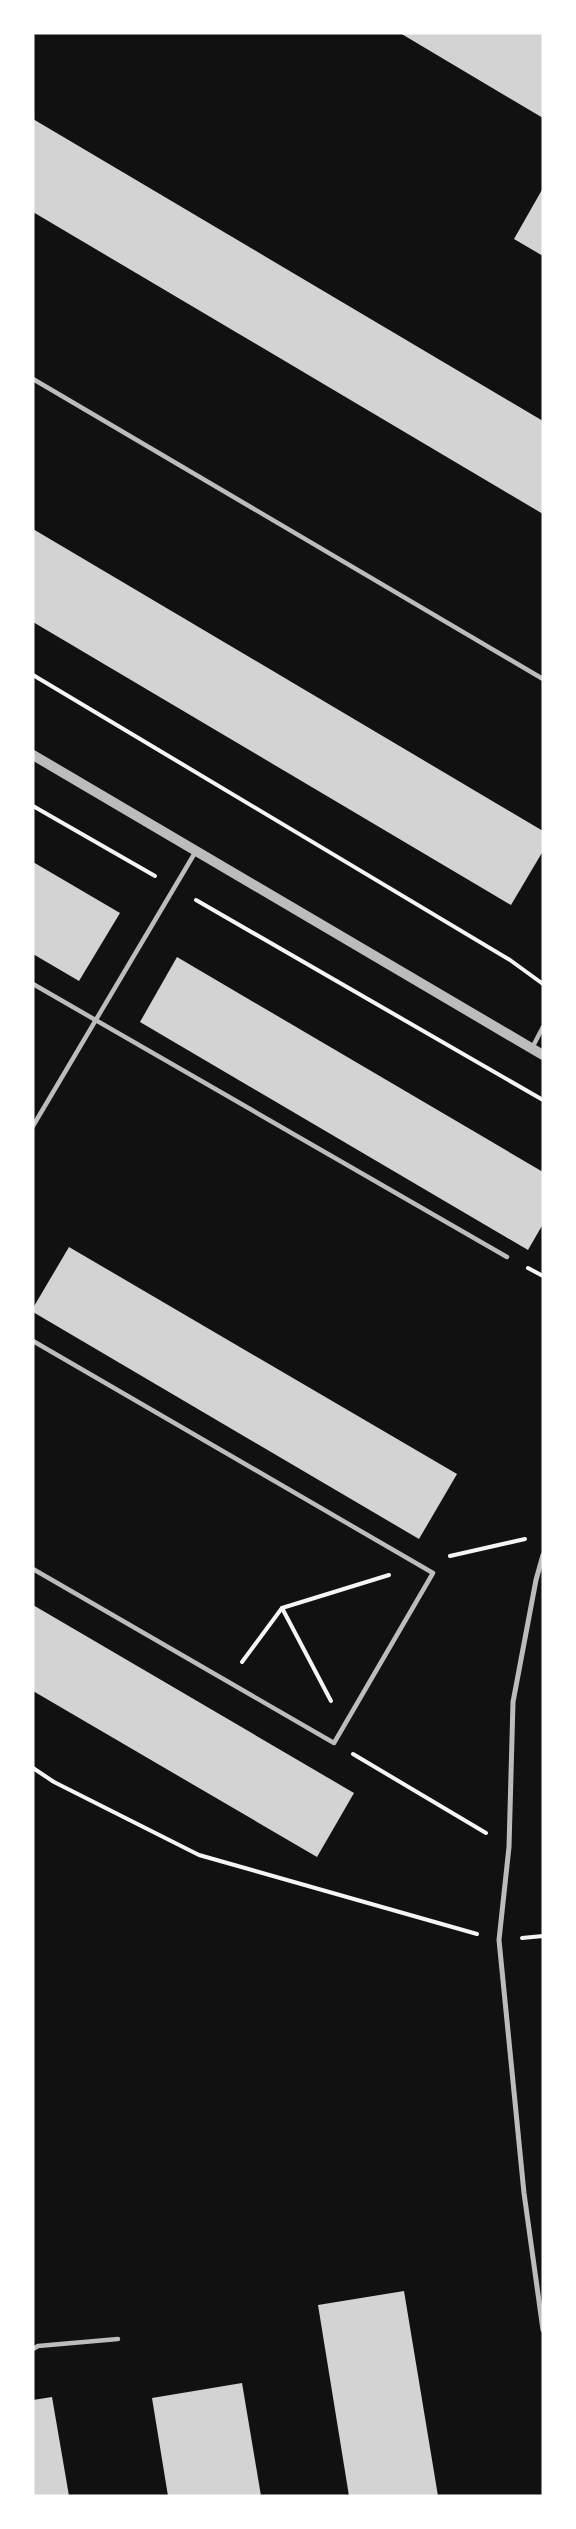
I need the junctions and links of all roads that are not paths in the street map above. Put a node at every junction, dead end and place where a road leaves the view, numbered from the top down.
1 (33, 379) edge
2 (543, 679) edge
3 (33, 755) edge
4 (196, 851) junction
5 (33, 984) edge
6 (95, 1020) junction
7 (543, 1027) edge
8 (532, 1048) junction
9 (543, 1055) edge
10 (33, 1126) edge
11 (507, 1257) dead end
12 (33, 1341) edge
13 (543, 1554) edge
14 (33, 1569) edge
15 (543, 2330) edge
16 (118, 2339) dead end
17 (33, 2349) edge

1 - 2 lane
3 - 4 street
4 - 6 lane
4 - 8 street
5 - 6 lane
6 - 10 lane
6 - 11 lane
7 - 8 lane
8 - 9 street
12 - 14 lane
13 - 15 street
16 - 17 lane

